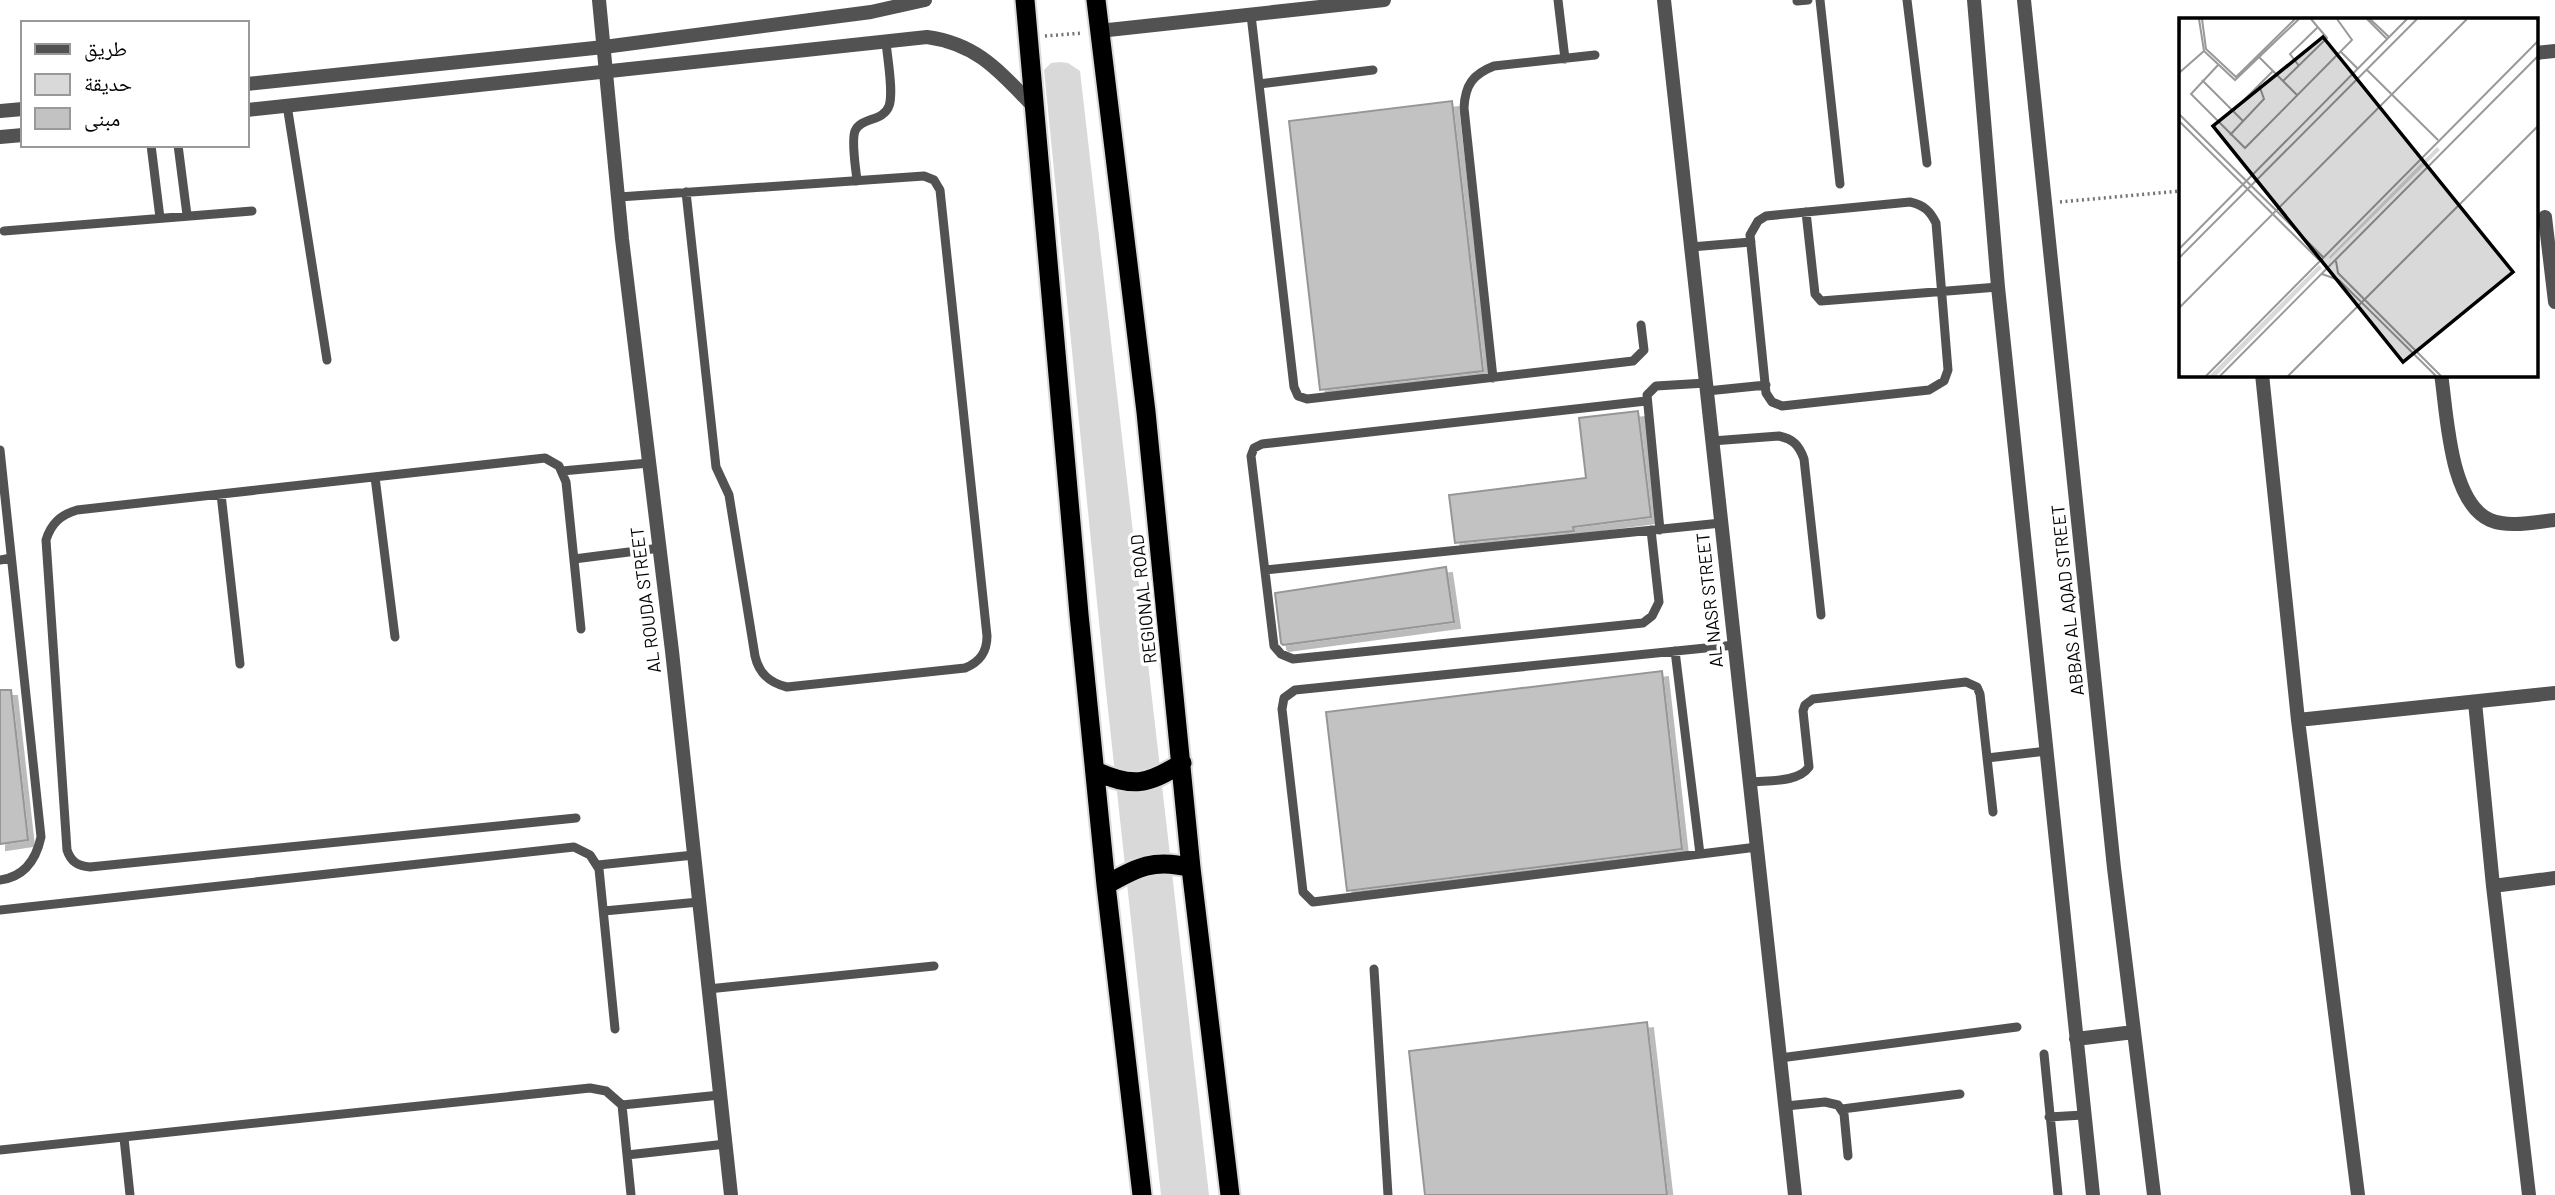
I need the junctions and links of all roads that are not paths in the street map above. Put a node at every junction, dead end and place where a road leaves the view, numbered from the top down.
1 (599, 0) edge
2 (925, 0) edge
3 (1025, 0) edge
4 (1096, 0) edge
5 (1384, 0) edge
6 (1558, 0) edge
7 (1664, 0) edge
8 (1808, 0) edge
9 (1820, 0) edge
10 (1908, 0) edge
11 (1974, 0) edge
12 (2024, 0) edge
13 (1797, 1) edge
14 (1251, 15) junction
15 (1099, 31) junction
16 (886, 41) junction
17 (604, 47) junction
18 (1595, 55) dead end
19 (1565, 59) junction
20 (606, 70) junction
21 (1373, 70) dead end
22 (248, 84) edge
23 (1259, 84) junction
24 (287, 105) junction
25 (1034, 107) junction
26 (21, 109) edge
27 (248, 110) edge
28 (0, 111) edge
29 (21, 135) edge
30 (0, 137) edge
31 (151, 147) edge
32 (178, 147) edge
33 (1927, 163) dead end
34 (857, 181) junction
35 (1840, 184) dead end
36 (686, 192) junction
37 (619, 197) junction
38 (252, 211) dead end
39 (1806, 212) junction
40 (187, 215) junction
41 (2545, 217) edge
42 (160, 218) junction
43 (4, 231) dead end
44 (1751, 242) junction
45 (1691, 247) junction
46 (1998, 287) junction
47 (1942, 292) junction
48 (2555, 302) edge
49 (1641, 325) dead end
50 (327, 360) dead end
51 (2262, 376) edge
52 (2441, 376) edge
53 (1493, 378) junction
54 (1766, 385) junction
55 (1706, 387) junction
56 (1646, 401) junction
57 (1712, 441) junction
58 (0, 450) edge
59 (649, 463) junction
60 (562, 471) junction
61 (375, 477) junction
62 (221, 494) junction
63 (2555, 520) edge
64 (1721, 523) junction
65 (1655, 530) junction
66 (660, 548) junction
67 (11, 558) junction
68 (574, 559) junction
69 (0, 560) edge
70 (1265, 570) junction
71 (1821, 615) dead end
72 (581, 629) dead end
73 (394, 637) dead end
74 (1735, 645) junction
75 (1675, 651) junction
76 (240, 664) dead end
77 (2555, 693) edge
78 (2475, 702) junction
79 (2298, 720) junction
80 (2047, 751) junction
81 (1987, 758) junction
82 (1182, 763) junction
83 (1095, 771) junction
84 (1750, 782) junction
85 (1993, 812) dead end
86 (576, 818) dead end
87 (1757, 847) junction
88 (1700, 854) junction
89 (694, 855) junction
90 (598, 865) junction
91 (1191, 868) junction
92 (2555, 878) edge
93 (0, 880) edge
94 (1106, 885) junction
95 (2493, 886) junction
96 (699, 902) junction
97 (0, 909) edge
98 (604, 911) junction
99 (934, 966) dead end
100 (1374, 969) dead end
101 (708, 989) junction
102 (2017, 1027) dead end
103 (615, 1029) dead end
104 (2134, 1032) junction
105 (2076, 1039) junction
106 (2044, 1054) dead end
107 (1780, 1058) junction
108 (1960, 1094) dead end
109 (720, 1095) junction
110 (622, 1105) junction
111 (1786, 1106) junction
112 (1842, 1109) junction
113 (2083, 1115) junction
114 (2049, 1118) junction
115 (124, 1138) junction
116 (726, 1144) junction
117 (0, 1150) edge
118 (627, 1155) junction
119 (1848, 1156) dead end
120 (130, 1195) edge
121 (631, 1195) edge
122 (732, 1195) edge
123 (1142, 1195) edge
124 (1230, 1195) edge
125 (1388, 1195) edge
126 (1795, 1195) edge
127 (2058, 1195) edge
128 (2093, 1195) edge
129 (2154, 1195) edge
130 (2358, 1195) edge
131 (2529, 1195) edge

1 - 17 street, AL ROUDA STREET
2 - 17 street
3 - 25 highway
4 - 15 highway, REGIONAL ROAD
5 - 14 street
6 - 19 lane
7 - 45 street, AL NASR STREET
8 - 13 lane
9 - 35 lane
10 - 33 lane
11 - 46 street, ABBAS AL AQAD STREET
12 - 104 street, ABBAS AL AQAD STREET
14 - 15 street
14 - 23 lane
15 - 82 highway, REGIONAL ROAD
16 - 20 street
16 - 25 street
16 - 34 lane
17 - 20 street, AL ROUDA STREET
17 - 22 street
18 - 19 lane
19 - 53 lane
20 - 24 street
20 - 37 street, AL ROUDA STREET
21 - 23 lane
23 - 53 lane
24 - 27 street
24 - 50 lane
25 - 83 highway
26 - 28 street
29 - 30 street
31 - 42 lane
32 - 40 lane
34 - 36 lane
34 - 36 lane
36 - 37 lane
37 - 59 street, AL ROUDA STREET
38 - 40 lane
39 - 44 lane
39 - 47 lane
39 - 47 lane
40 - 42 lane
41 - 48 street
42 - 43 lane
44 - 45 lane
44 - 54 lane
45 - 55 street, AL NASR STREET
46 - 47 lane
46 - 80 street, ABBAS AL AQAD STREET
47 - 54 lane
49 - 53 lane
51 - 79 street
52 - 63 street
54 - 55 lane
55 - 56 lane
55 - 57 street, AL NASR STREET
56 - 65 lane
56 - 70 lane
57 - 64 street, AL NASR STREET
57 - 71 lane
58 - 67 lane
59 - 60 lane
59 - 66 street, AL ROUDA STREET
60 - 61 lane
60 - 68 lane
61 - 62 lane
61 - 73 lane
62 - 76 lane
62 - 86 lane
64 - 65 lane
64 - 74 street, AL NASR STREET
65 - 70 lane
65 - 70 lane
66 - 68 lane
66 - 89 street, AL ROUDA STREET
67 - 69 lane
67 - 93 lane
68 - 72 lane
74 - 75 lane
74 - 84 street, AL NASR STREET
75 - 88 lane
75 - 88 lane
77 - 78 street
78 - 79 street
78 - 95 street
79 - 130 street
80 - 81 lane
80 - 105 street, ABBAS AL AQAD STREET
81 - 84 lane
81 - 85 lane
82 - 83 highway
82 - 91 highway, REGIONAL ROAD
83 - 94 highway
84 - 87 street, AL NASR STREET
87 - 88 lane
87 - 107 street, AL NASR STREET
89 - 90 lane
89 - 96 street, AL ROUDA STREET
90 - 97 lane
90 - 98 lane
91 - 94 highway
91 - 124 highway, REGIONAL ROAD
92 - 95 street
94 - 123 highway
95 - 131 street
96 - 98 lane
96 - 101 street, AL ROUDA STREET
98 - 103 lane
99 - 101 lane
100 - 125 lane
101 - 109 street, AL ROUDA STREET
102 - 107 lane
104 - 105 street
104 - 129 street, ABBAS AL AQAD STREET
105 - 113 street, ABBAS AL AQAD STREET
106 - 114 lane
107 - 111 street, AL NASR STREET
108 - 112 lane
109 - 110 lane
109 - 116 street, AL ROUDA STREET
110 - 115 lane
110 - 118 lane
111 - 112 lane
111 - 126 street, AL NASR STREET
112 - 119 lane
113 - 114 lane
113 - 128 street, ABBAS AL AQAD STREET
114 - 127 lane
115 - 117 lane
115 - 120 lane
116 - 118 lane
116 - 122 street, AL ROUDA STREET
118 - 121 lane

